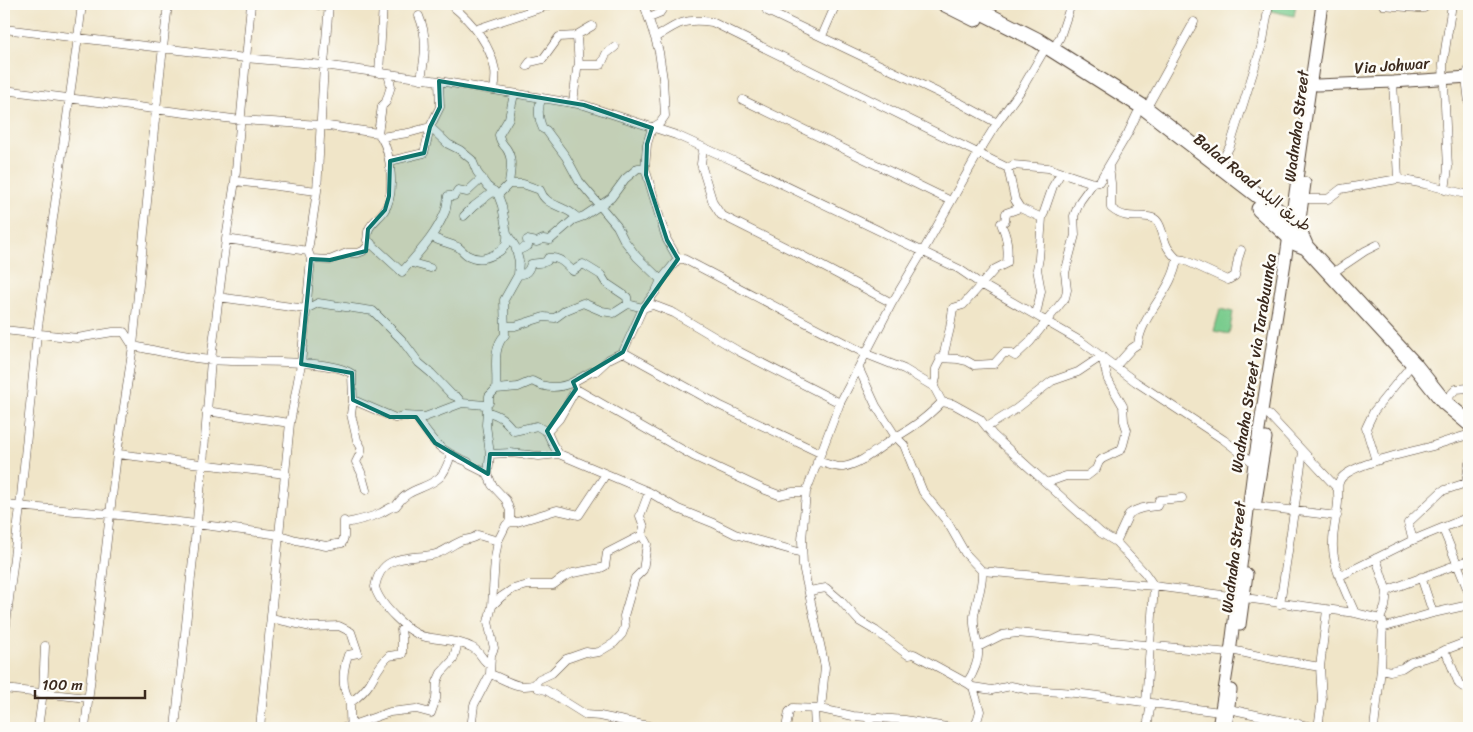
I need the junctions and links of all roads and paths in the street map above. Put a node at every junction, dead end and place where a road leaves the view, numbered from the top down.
1 (82, 4) edge
2 (168, 4) edge
3 (251, 4) edge
4 (314, 4) edge
5 (383, 4) edge
6 (450, 4) edge
7 (552, 4) edge
8 (644, 4) edge
9 (666, 4) edge
10 (836, 4) edge
11 (944, 4) edge
12 (966, 4) edge
13 (1071, 4) edge
14 (1269, 4) edge
15 (1322, 4) edge
16 (1329, 4) edge
17 (1384, 4) edge
18 (1429, 4) edge
19 (1452, 4) edge
20 (329, 5) edge
21 (767, 11) dead end
22 (419, 16) dead end
23 (649, 18) junction
24 (1194, 22) dead end
25 (592, 26) dead end
26 (4, 29) edge
27 (477, 29) junction
28 (575, 36) junction
29 (822, 36) junction
30 (78, 38) junction
31 (655, 38) junction
32 (163, 47) junction
33 (615, 47) dead end
34 (1047, 52) junction
35 (245, 58) junction
36 (324, 65) junction
37 (579, 65) junction
38 (527, 66) dead end
39 (384, 74) junction
40 (1468, 74) edge
41 (1443, 78) junction
42 (421, 79) junction
43 (439, 81) junction
44 (1393, 82) junction
45 (1317, 85) junction
46 (4, 90) edge
47 (494, 90) junction
48 (514, 94) junction
49 (69, 98) junction
50 (542, 98) junction
51 (743, 100) dead end
52 (573, 103) junction
53 (1469, 103) edge
54 (156, 109) junction
55 (1141, 112) junction
56 (241, 120) junction
57 (997, 123) junction
58 (321, 125) junction
59 (430, 128) junction
60 (652, 128) junction
61 (380, 135) junction
62 (704, 148) junction
63 (979, 152) junction
64 (390, 161) junction
65 (1304, 165) junction
66 (1219, 166) junction
67 (1109, 167) junction
68 (645, 168) junction
69 (1008, 168) junction
70 (1060, 172) junction
71 (482, 178) junction
72 (1398, 179) junction
73 (235, 181) junction
74 (1093, 183) junction
75 (509, 184) junction
76 (1445, 190) junction
77 (317, 191) junction
78 (496, 193) junction
79 (1469, 195) edge
80 (1303, 198) junction
81 (951, 201) junction
82 (600, 205) junction
83 (1020, 208) junction
84 (464, 216) dead end
85 (578, 218) junction
86 (1042, 218) junction
87 (507, 234) junction
88 (1296, 235) junction
89 (432, 237) junction
90 (226, 239) junction
91 (371, 243) junction
92 (1377, 245) dead end
93 (1241, 250) dead end
94 (308, 251) junction
95 (517, 251) junction
96 (923, 251) junction
97 (311, 259) junction
98 (678, 259) junction
99 (1177, 259) junction
100 (412, 263) junction
101 (430, 268) dead end
102 (1331, 274) junction
103 (518, 275) junction
104 (661, 280) junction
105 (981, 284) junction
106 (218, 297) junction
107 (892, 303) junction
108 (628, 304) junction
109 (306, 308) junction
110 (643, 308) junction
111 (1036, 315) junction
112 (1045, 321) junction
113 (505, 326) junction
114 (4, 330) edge
115 (37, 334) junction
116 (133, 346) junction
117 (623, 352) junction
118 (866, 354) junction
119 (1102, 356) junction
120 (940, 358) junction
121 (211, 360) junction
122 (1413, 363) junction
123 (301, 364) junction
124 (1116, 366) junction
125 (859, 369) junction
126 (574, 386) junction
127 (934, 387) junction
128 (1469, 388) edge
129 (496, 389) junction
130 (354, 400) junction
131 (942, 402) junction
132 (1444, 402) junction
133 (462, 403) junction
134 (840, 403) junction
135 (486, 408) junction
136 (206, 411) junction
137 (1269, 415) junction
138 (416, 417) junction
139 (290, 423) junction
140 (1469, 423) edge
141 (987, 427) junction
142 (547, 432) junction
143 (1469, 435) edge
144 (896, 437) junction
145 (1303, 452) junction
146 (820, 453) junction
147 (117, 454) junction
148 (490, 454) junction
149 (559, 454) junction
150 (451, 455) junction
151 (1376, 461) junction
152 (817, 462) junction
153 (1469, 463) edge
154 (203, 464) junction
155 (1254, 464) junction
156 (286, 474) junction
157 (488, 474) junction
158 (606, 474) junction
159 (1046, 483) junction
160 (1468, 487) edge
161 (1337, 488) junction
162 (366, 490) dead end
163 (649, 492) junction
164 (806, 492) junction
165 (1182, 498) dead end
166 (4, 505) edge
167 (1256, 506) junction
168 (20, 507) junction
169 (1295, 511) junction
170 (110, 514) junction
171 (1337, 516) junction
172 (1469, 517) edge
173 (510, 522) junction
174 (196, 524) junction
175 (1443, 528) junction
176 (280, 535) junction
177 (642, 535) junction
178 (1413, 540) junction
179 (498, 541) junction
180 (1116, 542) junction
181 (802, 553) junction
182 (1376, 558) junction
183 (1469, 560) edge
184 (1458, 564) junction
185 (982, 571) junction
186 (1340, 576) junction
187 (1420, 577) junction
188 (1154, 586) junction
189 (809, 591) junction
190 (1387, 592) junction
191 (1469, 593) edge
192 (1240, 602) junction
193 (1280, 604) junction
194 (1469, 604) edge
195 (492, 606) junction
196 (1327, 610) junction
197 (1434, 612) junction
198 (1355, 613) junction
199 (271, 618) junction
200 (1380, 619) junction
201 (405, 626) junction
202 (1382, 628) junction
203 (4, 641) edge
204 (1469, 641) edge
205 (458, 643) junction
206 (45, 646) dead end
207 (1151, 646) junction
208 (978, 647) junction
209 (1445, 650) junction
210 (1233, 652) junction
211 (1320, 667) junction
212 (490, 669) junction
213 (1381, 669) junction
214 (535, 684) junction
215 (970, 685) junction
216 (1469, 686) edge
217 (4, 689) edge
218 (43, 692) junction
219 (88, 698) junction
220 (350, 703) junction
221 (1149, 703) junction
222 (818, 709) junction
223 (1225, 710) junction
224 (870, 717) junction
225 (919, 726) edge
226 (38, 728) edge
227 (85, 728) edge
228 (175, 728) edge
229 (260, 728) edge
230 (349, 728) edge
231 (471, 728) edge
232 (658, 728) edge
233 (786, 728) edge
234 (815, 728) edge
235 (869, 728) edge
236 (952, 728) edge
237 (975, 728) edge
238 (1147, 728) edge
239 (1218, 728) edge
240 (1226, 728) edge
241 (1317, 728) edge
242 (1374, 728) edge

1 - 30 street
2 - 32 street
3 - 35 street
4 - 20 street
5 - 39 street
6 - 27 street
7 - 27 street
8 - 23 street
9 - 23 street
10 - 29 street
11 - 34 highway, Balad Road طريق البلد
12 - 34 highway, Balad Road طريق البلد
13 - 34 street
14 - 66 street
15 - 65 main road, Wadnaha Street via Tarabuunka
16 - 45 main road, Wadnaha Street
17 - 18 street
19 - 41 street
20 - 36 street
21 - 29 street
22 - 42 street
23 - 31 street
24 - 55 street
25 - 28 street
26 - 30 street
27 - 47 street
28 - 37 street
28 - 38 street
29 - 57 street
30 - 32 street
30 - 49 street
31 - 60 street
31 - 63 street
32 - 35 street
32 - 54 street
33 - 37 street
34 - 55 highway, Balad Road طريق البلد
34 - 57 street
35 - 36 street
35 - 56 street
36 - 39 street
36 - 58 street
37 - 52 street
39 - 42 street
39 - 61 street
40 - 41 main road, Via Johwar
40 - 53 street
41 - 44 main road, Via Johwar
41 - 76 street
42 - 43 street
43 - 47 street
43 - 59 street
44 - 45 main road, Via Johwar
44 - 72 street
45 - 65 main road, Wadnaha Street
46 - 49 street
47 - 48 street
48 - 50 street
48 - 75 street
49 - 54 street
49 - 115 street
50 - 52 street
50 - 82 street
51 - 81 street
52 - 60 street
54 - 56 street
54 - 116 street
55 - 66 highway, Balad Road طريق البلد
55 - 67 street
55 - 88 highway, Balad Road طريق البلد
56 - 58 street
56 - 73 street
57 - 63 street
58 - 61 street
58 - 77 street
59 - 61 street
59 - 64 street
59 - 71 street
60 - 62 street
60 - 68 street
61 - 64 street
62 - 96 street
62 - 107 street
63 - 69 street
63 - 81 street
64 - 91 street
65 - 80 main road, Wadnaha Street
65 - 88 main road, Wadnaha Street via Tarabuunka
66 - 88 highway, Balad Road طريق البلد
67 - 74 street
67 - 99 street
68 - 82 street
68 - 98 street
69 - 70 street
69 - 83 street
70 - 74 street
70 - 86 street
71 - 78 street
71 - 89 street
72 - 76 street
72 - 80 street
73 - 77 street
73 - 90 street
74 - 112 street
75 - 78 street
75 - 85 street
76 - 79 street
77 - 94 street
78 - 84 street
78 - 87 street
80 - 88 main road, Wadnaha Street
81 - 96 street
82 - 85 street
82 - 104 street
83 - 86 street
83 - 105 street
85 - 95 street
86 - 111 street
87 - 89 street
87 - 95 street
88 - 102 highway
88 - 137 main road, Wadnaha Street
88 - 155 main road, Wadnaha Street via Tarabuunka
89 - 100 street
90 - 94 street
90 - 106 street
91 - 97 street
91 - 100 street
92 - 102 street
93 - 99 street
94 - 97 street
95 - 103 street
96 - 105 street
96 - 107 street
97 - 109 street
98 - 104 street
98 - 118 street
99 - 124 street
100 - 101 street
102 - 122 highway
103 - 108 street
103 - 113 street
104 - 110 street
105 - 111 street
105 - 120 street
106 - 109 street
106 - 121 street
107 - 118 street
108 - 110 street
108 - 113 street
109 - 123 street
109 - 133 street
110 - 117 street
110 - 134 street
111 - 112 street
112 - 119 street
112 - 120 street
113 - 129 street
114 - 115 street
115 - 116 street
115 - 168 street
116 - 121 street
116 - 147 street
117 - 126 street
117 - 146 street
118 - 125 street
118 - 127 street
119 - 124 street
119 - 141 street
119 - 159 street
120 - 127 street
121 - 123 street
121 - 136 street
122 - 132 highway
122 - 151 street
123 - 130 street
123 - 139 street
124 - 155 street
125 - 134 street
125 - 144 street
126 - 129 street
126 - 142 street
126 - 164 street
127 - 131 street
128 - 132 street
129 - 135 street
130 - 138 street
130 - 162 street
131 - 141 street
131 - 144 street
132 - 140 highway
133 - 135 street
133 - 138 street
134 - 146 street
135 - 142 street
135 - 148 street
136 - 139 street
136 - 154 street
137 - 145 street
137 - 167 main road, Wadnaha Street
138 - 150 street
139 - 156 street
141 - 159 street
142 - 149 street
143 - 151 street
144 - 152 street
144 - 185 street
145 - 161 street
145 - 169 street
146 - 152 street
147 - 154 street
147 - 170 street
148 - 149 street
148 - 157 street
149 - 158 street
150 - 157 street
150 - 176 street
151 - 161 street
152 - 164 street
153 - 160 street
154 - 156 street
154 - 174 street
155 - 192 main road, Wadnaha Street via Tarabuunka
156 - 176 street
157 - 173 street
158 - 163 street
158 - 173 street
159 - 180 street
160 - 178 street
161 - 171 street
163 - 177 street
163 - 181 street
164 - 181 street
165 - 180 street
166 - 168 street
167 - 169 street
167 - 192 main road, Wadnaha Street
168 - 170 street
168 - 203 street
169 - 171 street
169 - 193 street
170 - 174 street
170 - 219 street
171 - 186 street
172 - 175 street
173 - 179 street
174 - 176 street
174 - 228 street
175 - 178 street
175 - 184 street
176 - 199 street
177 - 195 street
177 - 214 street
178 - 182 street
179 - 195 street
179 - 201 street
180 - 188 street
181 - 189 street
182 - 186 street
182 - 190 street
183 - 184 street
184 - 187 street
184 - 191 street
185 - 188 street
185 - 208 street
186 - 198 street
187 - 190 street
187 - 197 street
188 - 192 street
188 - 207 street
189 - 215 street
189 - 222 street
190 - 200 street
192 - 193 street
192 - 210 main road, Wadnaha Street
193 - 196 street
194 - 197 street
195 - 212 street
196 - 198 street
196 - 211 street
197 - 202 street
198 - 200 street
199 - 220 street
199 - 229 street
200 - 202 street
201 - 205 street
201 - 220 street
202 - 213 street
204 - 209 street
205 - 212 street
205 - 230 street
206 - 218 street
207 - 208 street
207 - 210 street
207 - 221 street
208 - 215 street
209 - 213 street
209 - 216 street
210 - 211 street
210 - 223 main road, Wadnaha Street
211 - 241 street
212 - 214 street
212 - 231 street
213 - 242 street
214 - 232 street
215 - 221 street
215 - 237 street
217 - 218 street
218 - 219 street
218 - 226 street
219 - 227 street
220 - 230 street
221 - 223 street
221 - 238 street
222 - 224 street
222 - 233 street
222 - 234 street
223 - 239 main road
223 - 240 main road, Wadnaha Street
223 - 241 street
224 - 225 street
224 - 235 street
225 - 236 street

